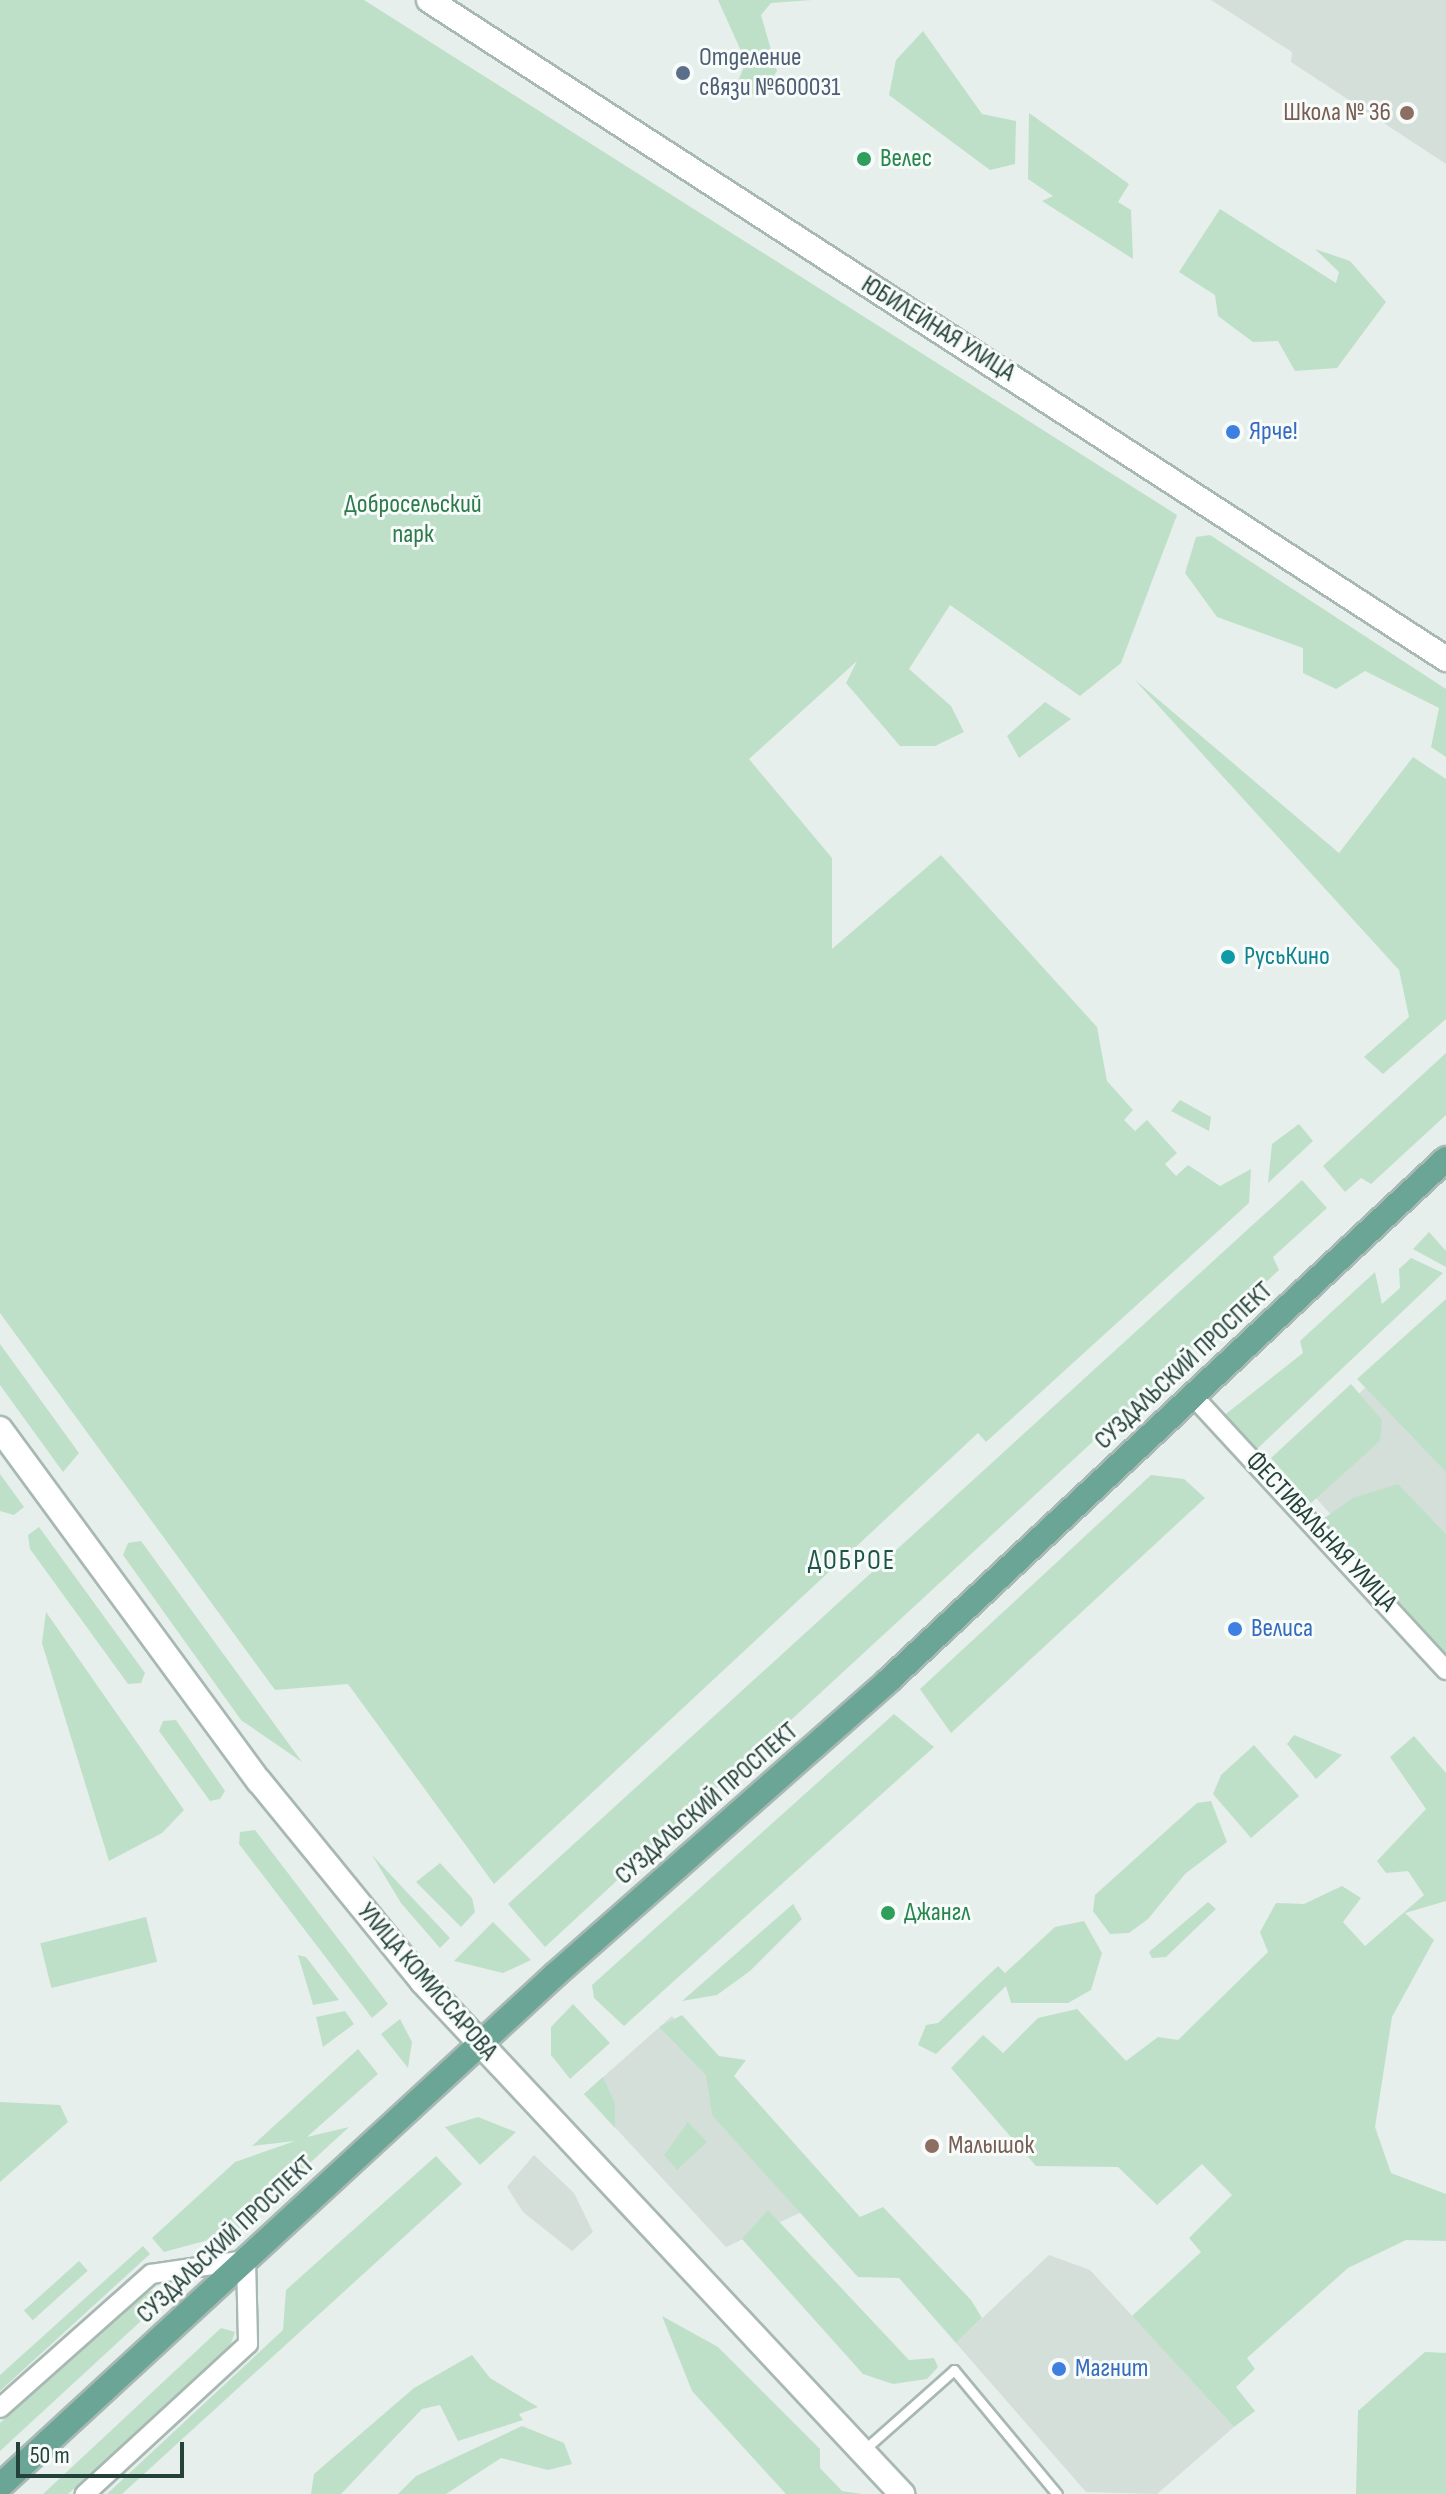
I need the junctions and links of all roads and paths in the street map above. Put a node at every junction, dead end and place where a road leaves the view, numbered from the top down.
1 (429, 0) edge
2 (1446, 659) edge
3 (1446, 1159) edge
4 (1193, 1396) junction
5 (0, 1429) edge
6 (1446, 1670) edge
7 (479, 2044) junction
8 (246, 2260) junction
9 (0, 2408) edge
10 (863, 2451) junction
11 (0, 2486) edge
12 (85, 2494) edge
13 (902, 2494) edge
14 (1057, 2494) edge

1 - 2 main road, ЮБИЛЕЙНАЯ УЛИЦА
3 - 4 main road, СУЗДАЛЬСКИЙ ПРОСПЕКТ
4 - 6 street, ФЕСТИВАЛЬНАЯ УЛИЦА
4 - 7 main road, СУЗДАЛЬСКИЙ ПРОСПЕКТ
5 - 7 main road, УЛИЦА КОМИССАРОВА
7 - 8 main road, СУЗДАЛЬСКИЙ ПРОСПЕКТ
7 - 10 main road, УЛИЦА КОМИССАРОВА
8 - 9 street
8 - 11 main road, СУЗДАЛЬСКИЙ ПРОСПЕКТ
8 - 12 street
10 - 13 main road, УЛИЦА КОМИССАРОВА
10 - 14 lane

